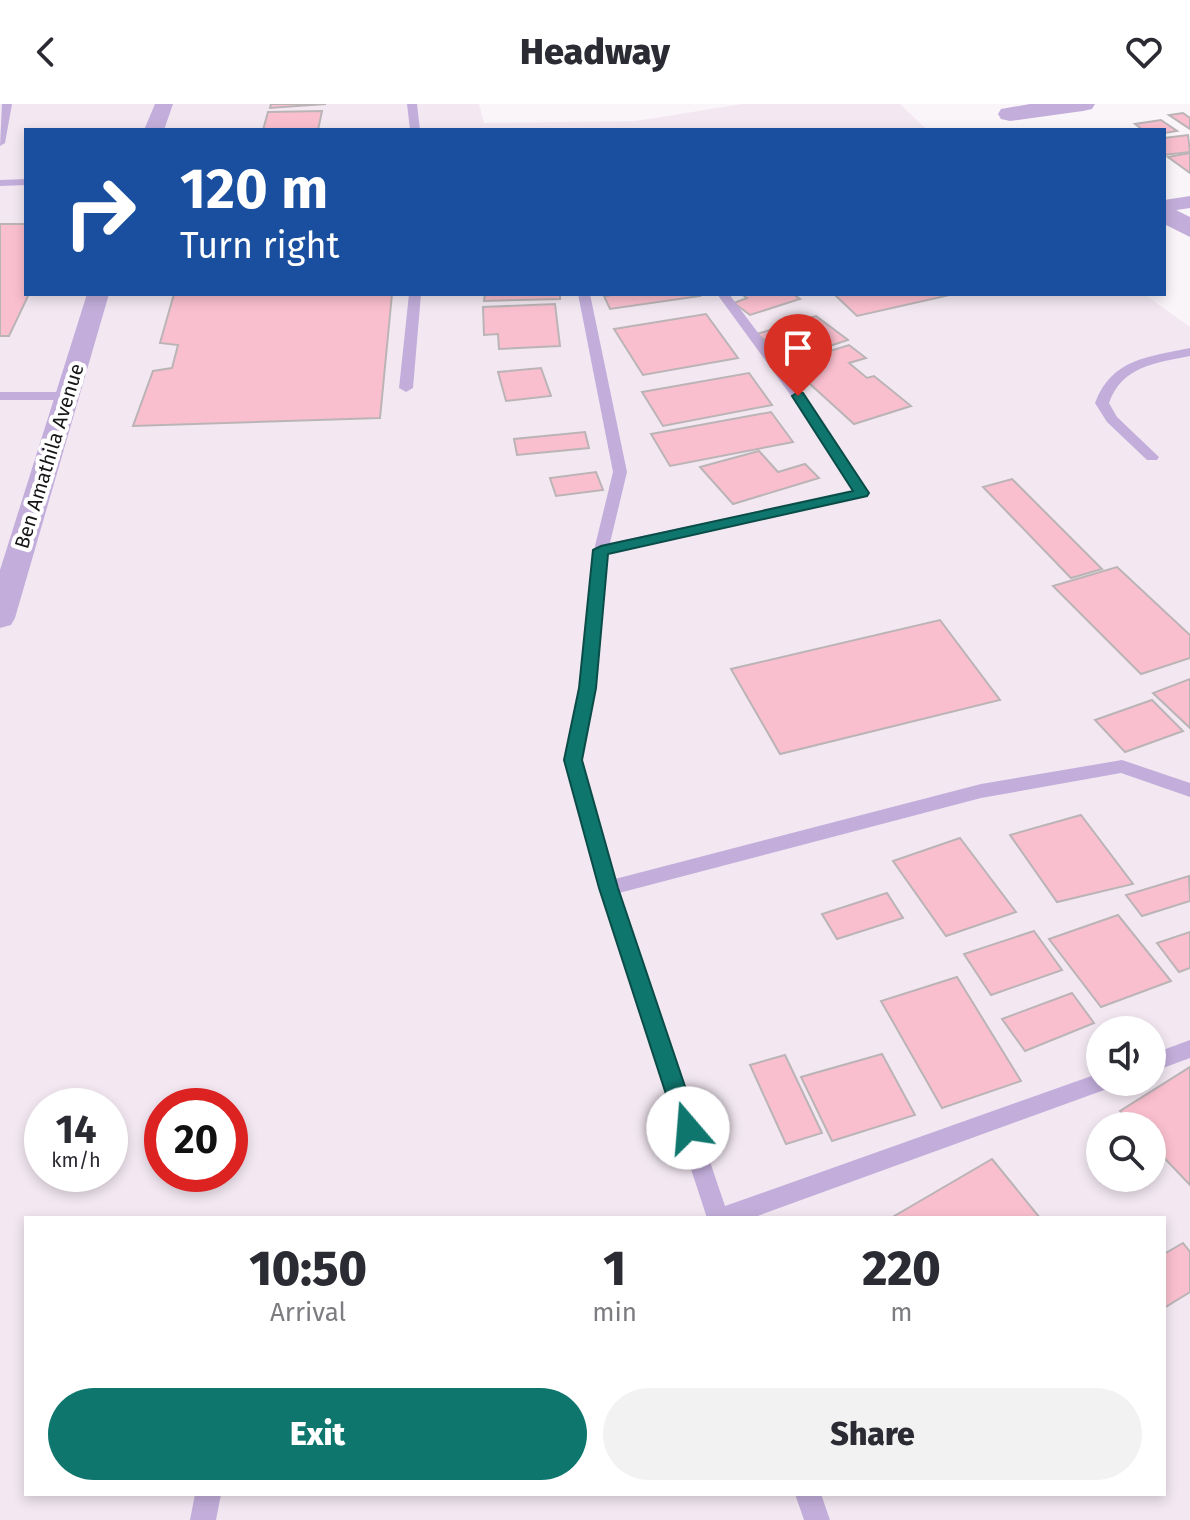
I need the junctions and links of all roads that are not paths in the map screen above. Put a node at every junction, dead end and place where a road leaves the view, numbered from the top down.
1 (7, 104) edge
2 (164, 104) edge
3 (412, 104) edge
4 (1083, 104) edge
5 (1003, 109) edge
6 (155, 128) edge
7 (415, 128) edge
8 (1033, 128) edge
9 (0, 143) edge
10 (24, 182) edge
11 (0, 183) edge
12 (1190, 202) edge
13 (1166, 208) edge
14 (1166, 211) edge
15 (1190, 229) edge
16 (97, 296) edge
17 (415, 296) edge
18 (584, 296) edge
19 (724, 296) edge
20 (1190, 352) edge
21 (406, 388) dead end
22 (0, 396) edge
23 (67, 396) junction
24 (1152, 457) dead end
25 (601, 550) junction
26 (0, 618) edge
27 (1190, 790) edge
28 (608, 888) junction
29 (1190, 1049) edge
30 (1166, 1058) edge
31 (1086, 1087) edge
32 (719, 1216) edge
33 (726, 1216) edge
34 (208, 1496) edge
35 (809, 1496) edge
36 (203, 1520) edge
37 (817, 1520) edge

1 - 9 lane
2 - 6 street
3 - 7 lane
4 - 5 street
5 - 8 street
10 - 11 lane
12 - 13 street
14 - 15 street
16 - 23 street, Ben Amathila Avenue
17 - 21 lane
18 - 25 lane
19 - 25 lane
20 - 24 lane
22 - 23 lane
23 - 26 street, Ben Amathila Avenue
25 - 28 lane
27 - 28 lane
28 - 32 lane
29 - 30 lane
31 - 33 lane
34 - 36 lane
35 - 37 lane

